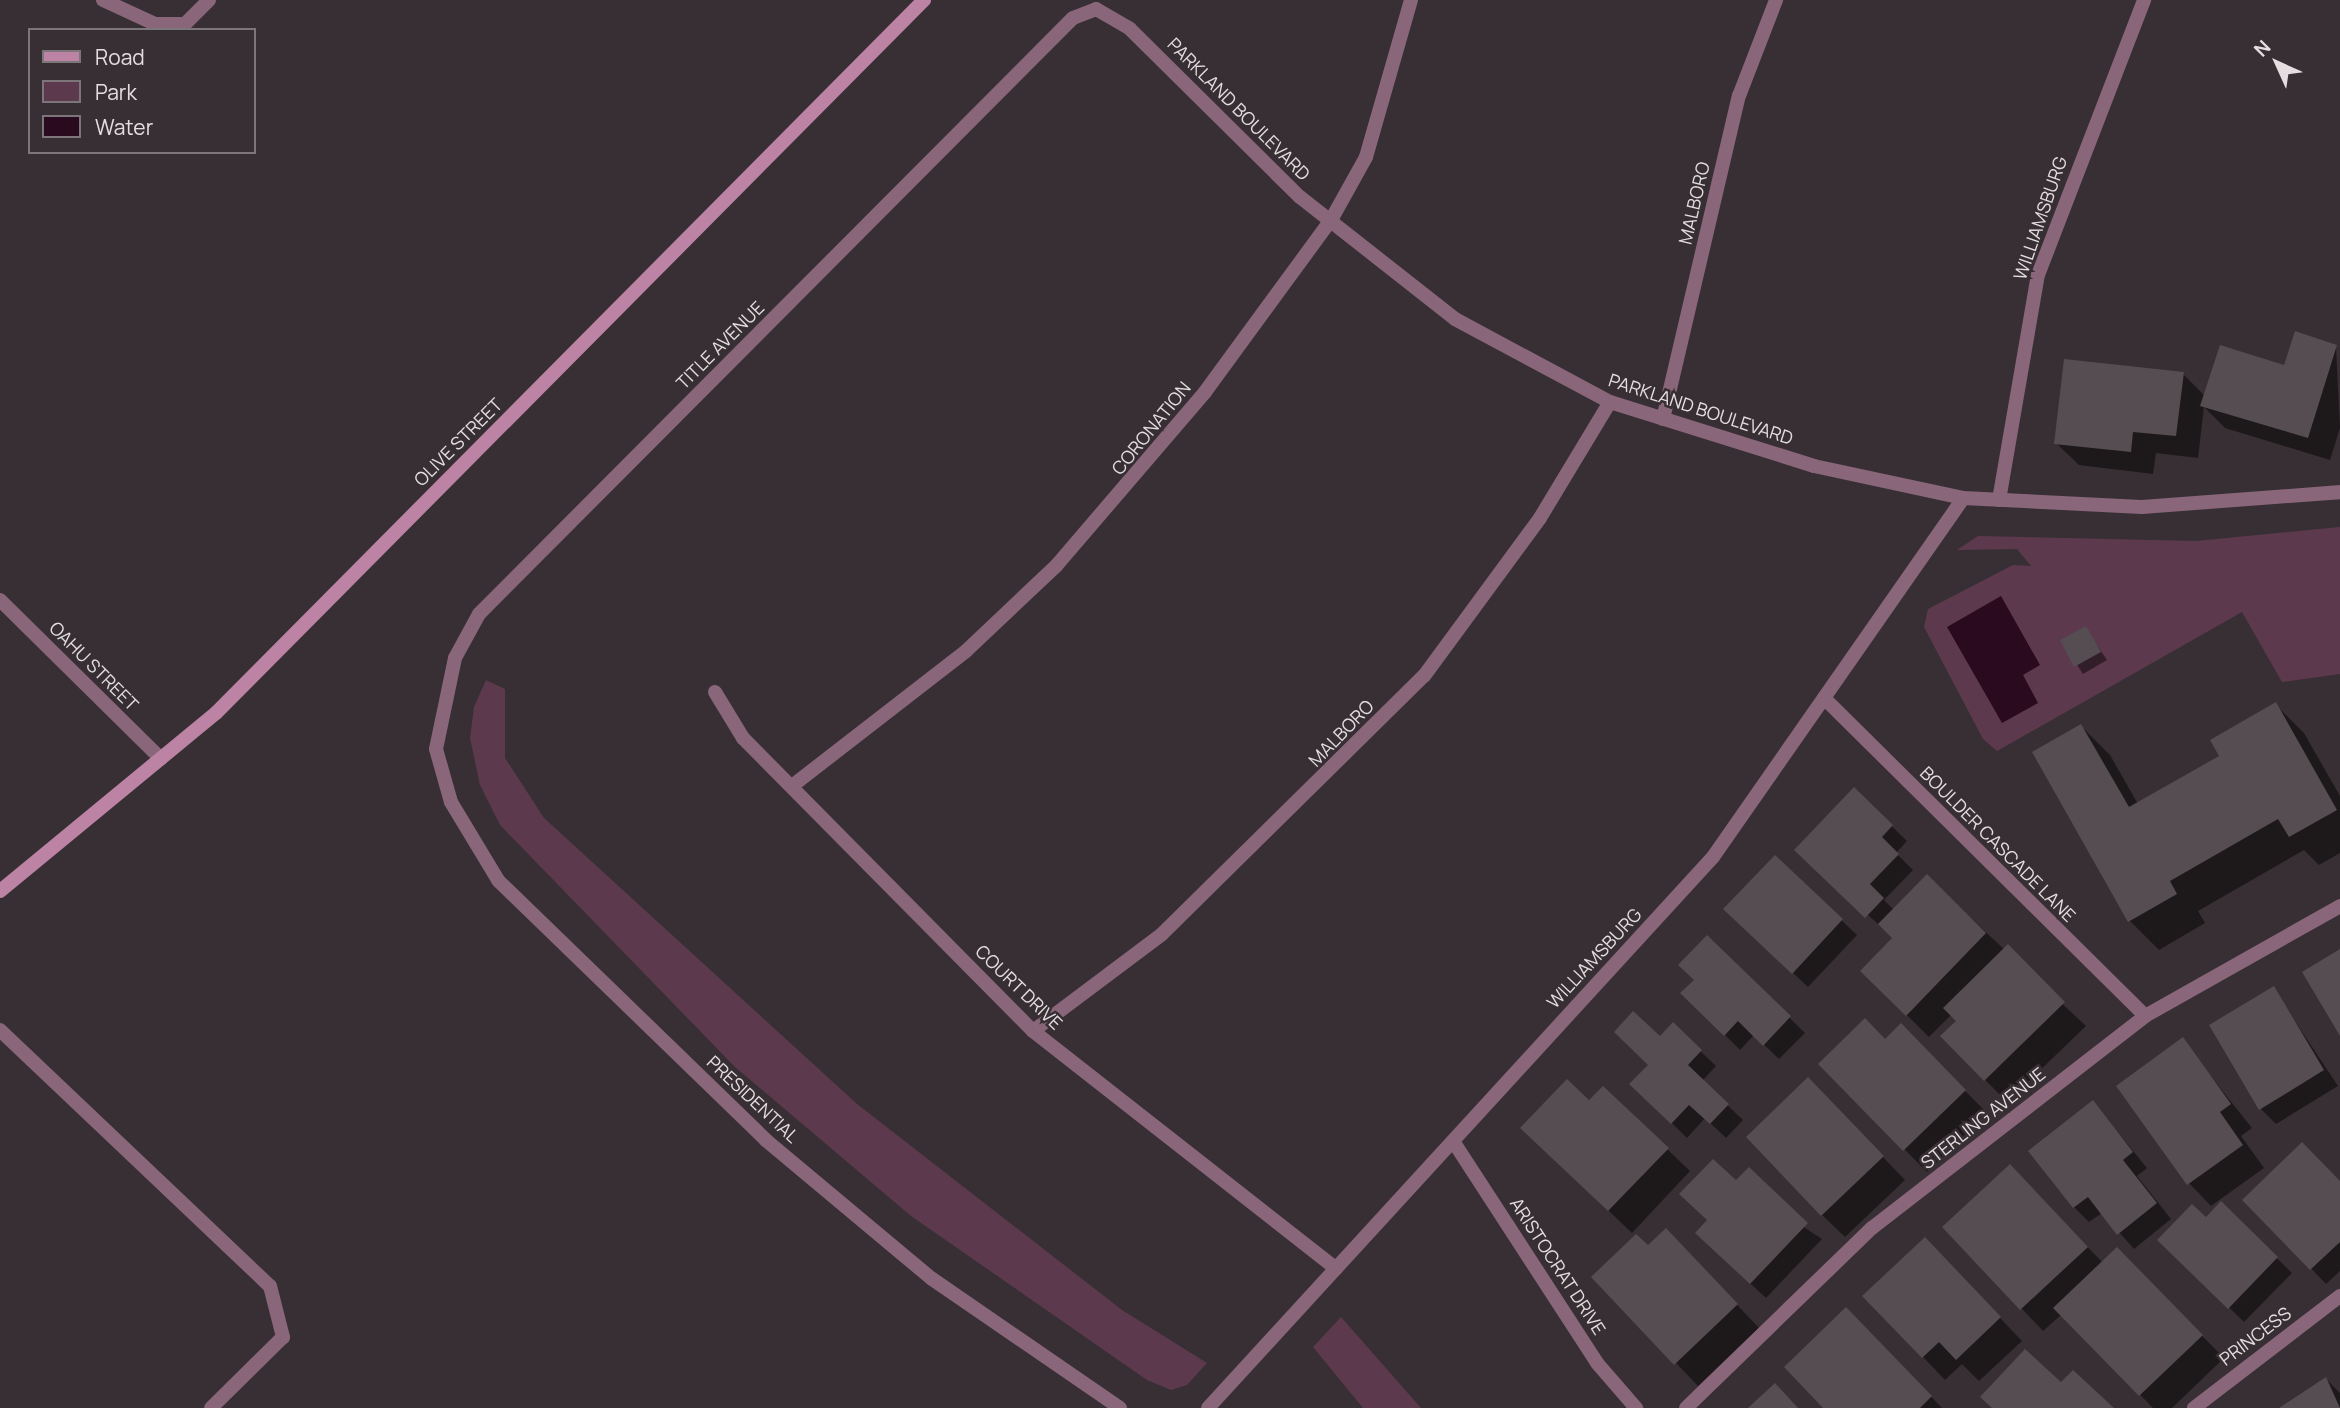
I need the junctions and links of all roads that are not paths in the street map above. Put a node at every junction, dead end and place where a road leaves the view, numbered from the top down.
1 (103, 0) edge
2 (209, 0) edge
3 (924, 0) edge
4 (1411, 0) edge
5 (1776, 0) edge
6 (2144, 0) edge
7 (1096, 9) joint
8 (1331, 220) junction
9 (1610, 402) junction
10 (1663, 419) junction
11 (2340, 492) edge
12 (1963, 498) junction
13 (1999, 499) junction
14 (0, 600) edge
15 (715, 692) dead end
16 (1824, 698) junction
17 (436, 749) joint
18 (161, 759) junction
19 (792, 786) junction
20 (0, 891) edge
21 (2340, 906) edge
22 (2145, 1016) junction
23 (0, 1030) edge
24 (1033, 1031) junction
25 (1453, 1141) junction
26 (1336, 1269) junction
27 (2340, 1296) edge
28 (211, 1408) edge
29 (1120, 1408) edge
30 (1208, 1408) edge
31 (1636, 1408) edge
32 (1686, 1408) edge
33 (2194, 1408) edge

1 - 2 street
3 - 18 street, OLIVE STREET
4 - 8 street, CORONATION
5 - 10 street, MALBORO
6 - 13 street, WILLIAMSBURG
7 - 8 street, PARKLAND BOULEVARD
7 - 17 street, TITLE AVENUE
8 - 9 street, PARKLAND BOULEVARD
8 - 19 street, CORONATION
9 - 10 street, PARKLAND BOULEVARD
9 - 24 street, MALBORO
10 - 12 street, PARKLAND BOULEVARD
11 - 13 street, PARKLAND BOULEVARD
12 - 13 street, PARKLAND BOULEVARD
12 - 16 street, WILLIAMSBURG
14 - 18 street, OAHU STREET
15 - 19 street, COURT DRIVE
16 - 22 street, BOULDER CASCADE LANE
16 - 25 street, WILLIAMSBURG
17 - 29 street, PRESIDENTIAL
18 - 20 street, OLIVE STREET
19 - 24 street, COURT DRIVE
21 - 22 street, STERLING AVENUE
22 - 32 street, STERLING AVENUE
23 - 28 street
24 - 26 street, COURT DRIVE
25 - 26 street, WILLIAMSBURG
25 - 31 street, ARISTOCRAT DRIVE
26 - 30 street, WILLIAMSBURG
27 - 33 street, PRINCESS

